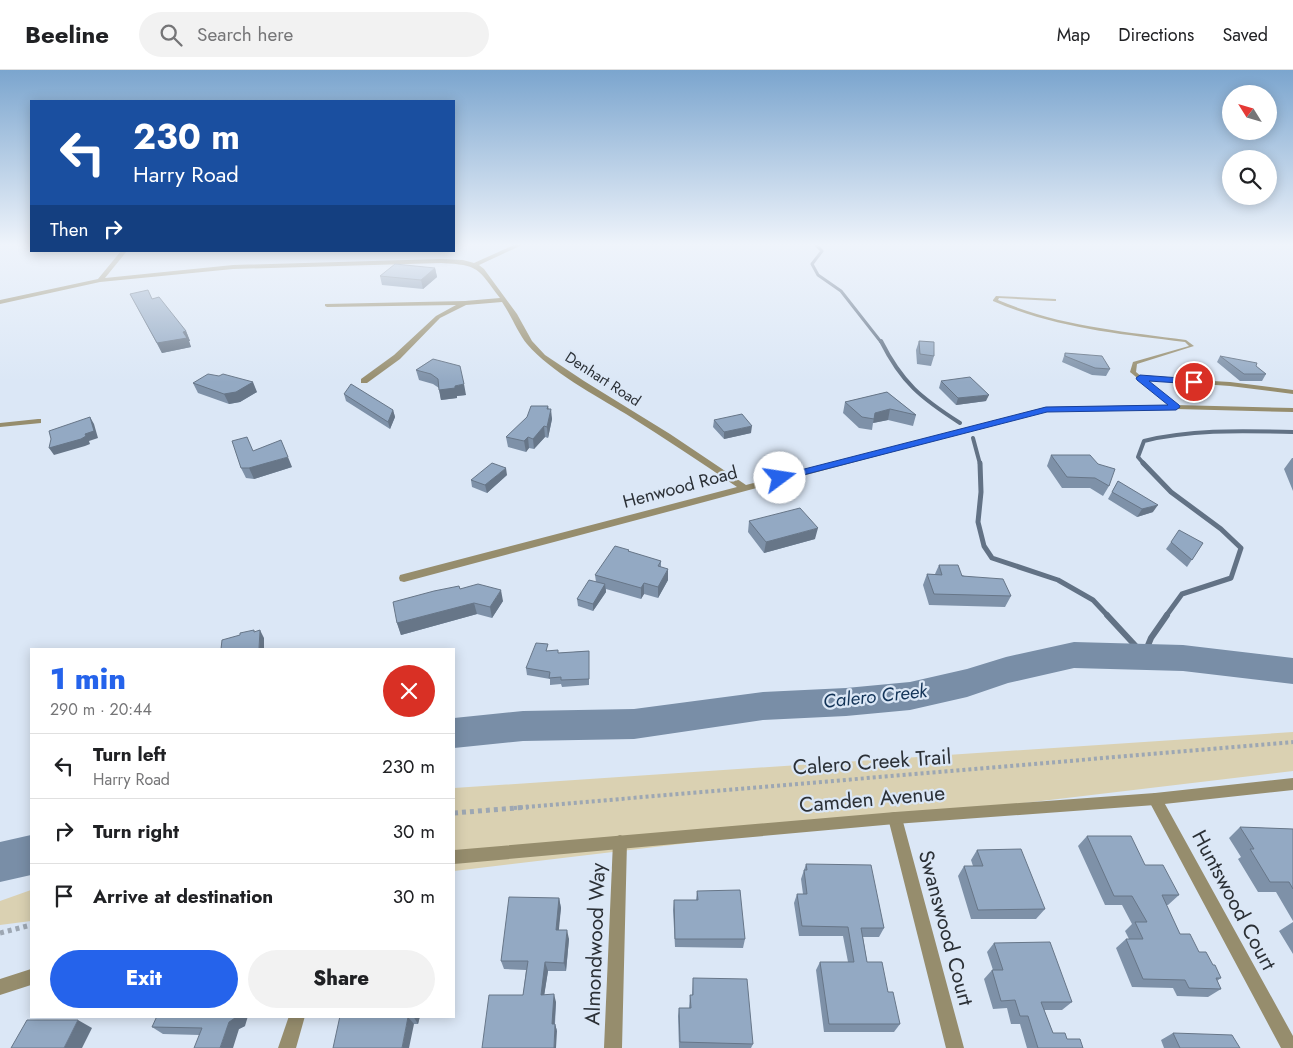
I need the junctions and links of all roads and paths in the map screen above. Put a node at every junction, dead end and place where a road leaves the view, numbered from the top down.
1 (52, 291) edge
2 (497, 291) edge
3 (504, 300) junction
4 (1054, 300) dead end
5 (0, 302) edge
6 (465, 303) junction
7 (327, 305) dead end
8 (1140, 378) junction
9 (364, 381) dead end
10 (1293, 392) edge
11 (1176, 407) junction
12 (1293, 410) edge
13 (38, 421) dead end
14 (0, 425) edge
15 (743, 488) junction
16 (404, 578) dead end
17 (1293, 742) edge
18 (1293, 784) edge
19 (1155, 799) junction
20 (455, 813) edge
21 (895, 818) junction
22 (620, 842) junction
23 (455, 857) edge
24 (30, 926) edge
25 (0, 933) edge
26 (30, 977) edge
27 (0, 987) edge
28 (296, 1018) edge
29 (287, 1048) edge
30 (613, 1048) edge
31 (955, 1048) edge
32 (1290, 1048) edge

1 - 5 street
2 - 3 street, Denhart Road
3 - 6 street
3 - 15 street, Denhart Road
4 - 8 lane
6 - 7 street
6 - 9 street
8 - 10 lane
8 - 11 lane
11 - 12 street, Henwood Road
11 - 15 street, Henwood Road
13 - 14 street
15 - 16 street, Henwood Road
17 - 20 path, Calero Creek Trail
18 - 19 street, Camden Avenue
19 - 21 street, Camden Avenue
19 - 32 street, Huntswood Court
21 - 22 street, Camden Avenue
21 - 31 street, Swanswood Court
22 - 23 street, Camden Avenue
22 - 30 street, Almondwood Way
24 - 25 path
26 - 27 street
28 - 29 street

